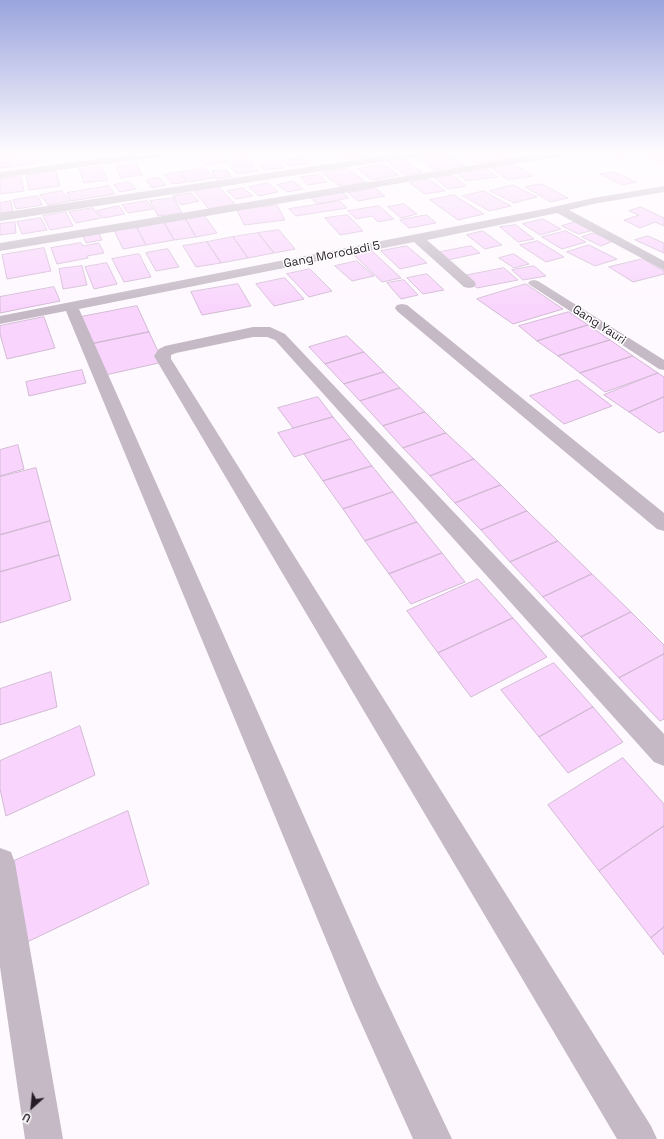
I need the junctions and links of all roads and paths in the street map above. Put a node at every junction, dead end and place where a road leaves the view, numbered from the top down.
1 (76, 206) edge
2 (247, 206) edge
3 (570, 206) edge
4 (558, 209) junction
5 (0, 218) edge
6 (417, 238) junction
7 (0, 248) edge
8 (664, 266) edge
9 (534, 283) dead end
10 (469, 284) dead end
11 (71, 307) junction
12 (402, 308) dead end
13 (0, 320) edge
14 (664, 366) edge
15 (664, 524) edge
16 (664, 753) edge
17 (0, 863) edge
18 (44, 1139) edge
19 (434, 1139) edge
20 (638, 1139) edge

1 - 5 street
2 - 7 street
3 - 4 street, Gang Morodadi 5
4 - 6 street, Gang Morodadi 5
4 - 8 street
6 - 10 street
6 - 11 street, Gang Morodadi 5
9 - 14 lane, Gang Yauri
11 - 13 street, Gang Morodadi 5
11 - 19 street
12 - 15 street
16 - 20 street
17 - 18 street

